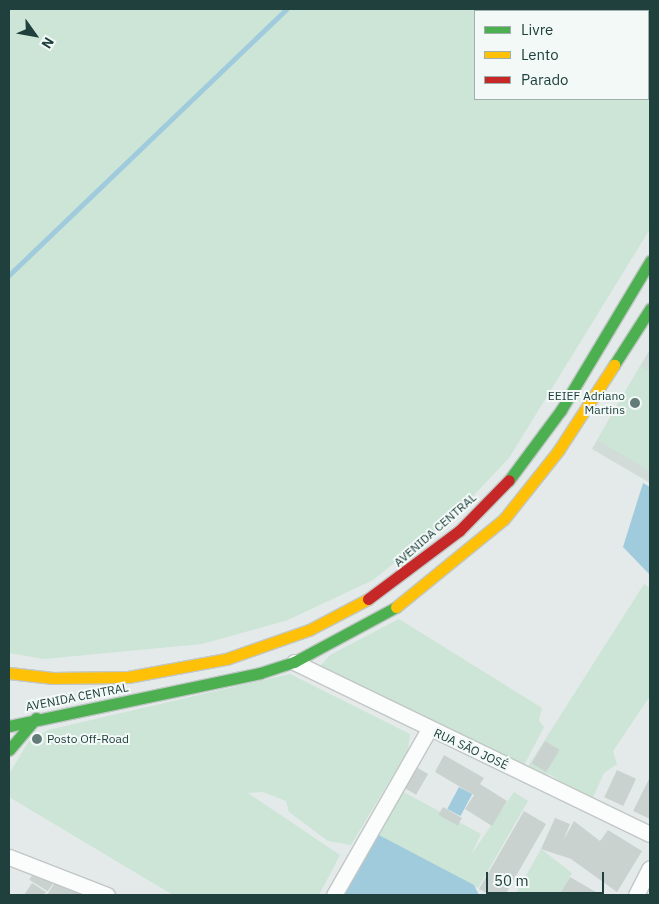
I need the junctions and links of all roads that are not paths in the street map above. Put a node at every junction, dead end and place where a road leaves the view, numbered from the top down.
1 (650, 261) edge
2 (650, 308) edge
3 (294, 662) junction
4 (9, 673) edge
5 (36, 718) junction
6 (9, 726) edge
7 (429, 729) junction
8 (9, 750) edge
9 (650, 834) edge
10 (9, 857) edge
11 (650, 868) edge
12 (102, 894) edge
13 (334, 895) edge
14 (636, 895) edge

1 - 4 main road, AVENIDA CENTRAL
2 - 3 main road, AVENIDA CENTRAL
3 - 5 main road, AVENIDA CENTRAL
3 - 7 street, RUA SÃO JOSÉ
5 - 6 main road, AVENIDA CENTRAL
5 - 8 main road
7 - 9 street, RUA SÃO JOSÉ
7 - 13 street
10 - 12 street
11 - 14 street

